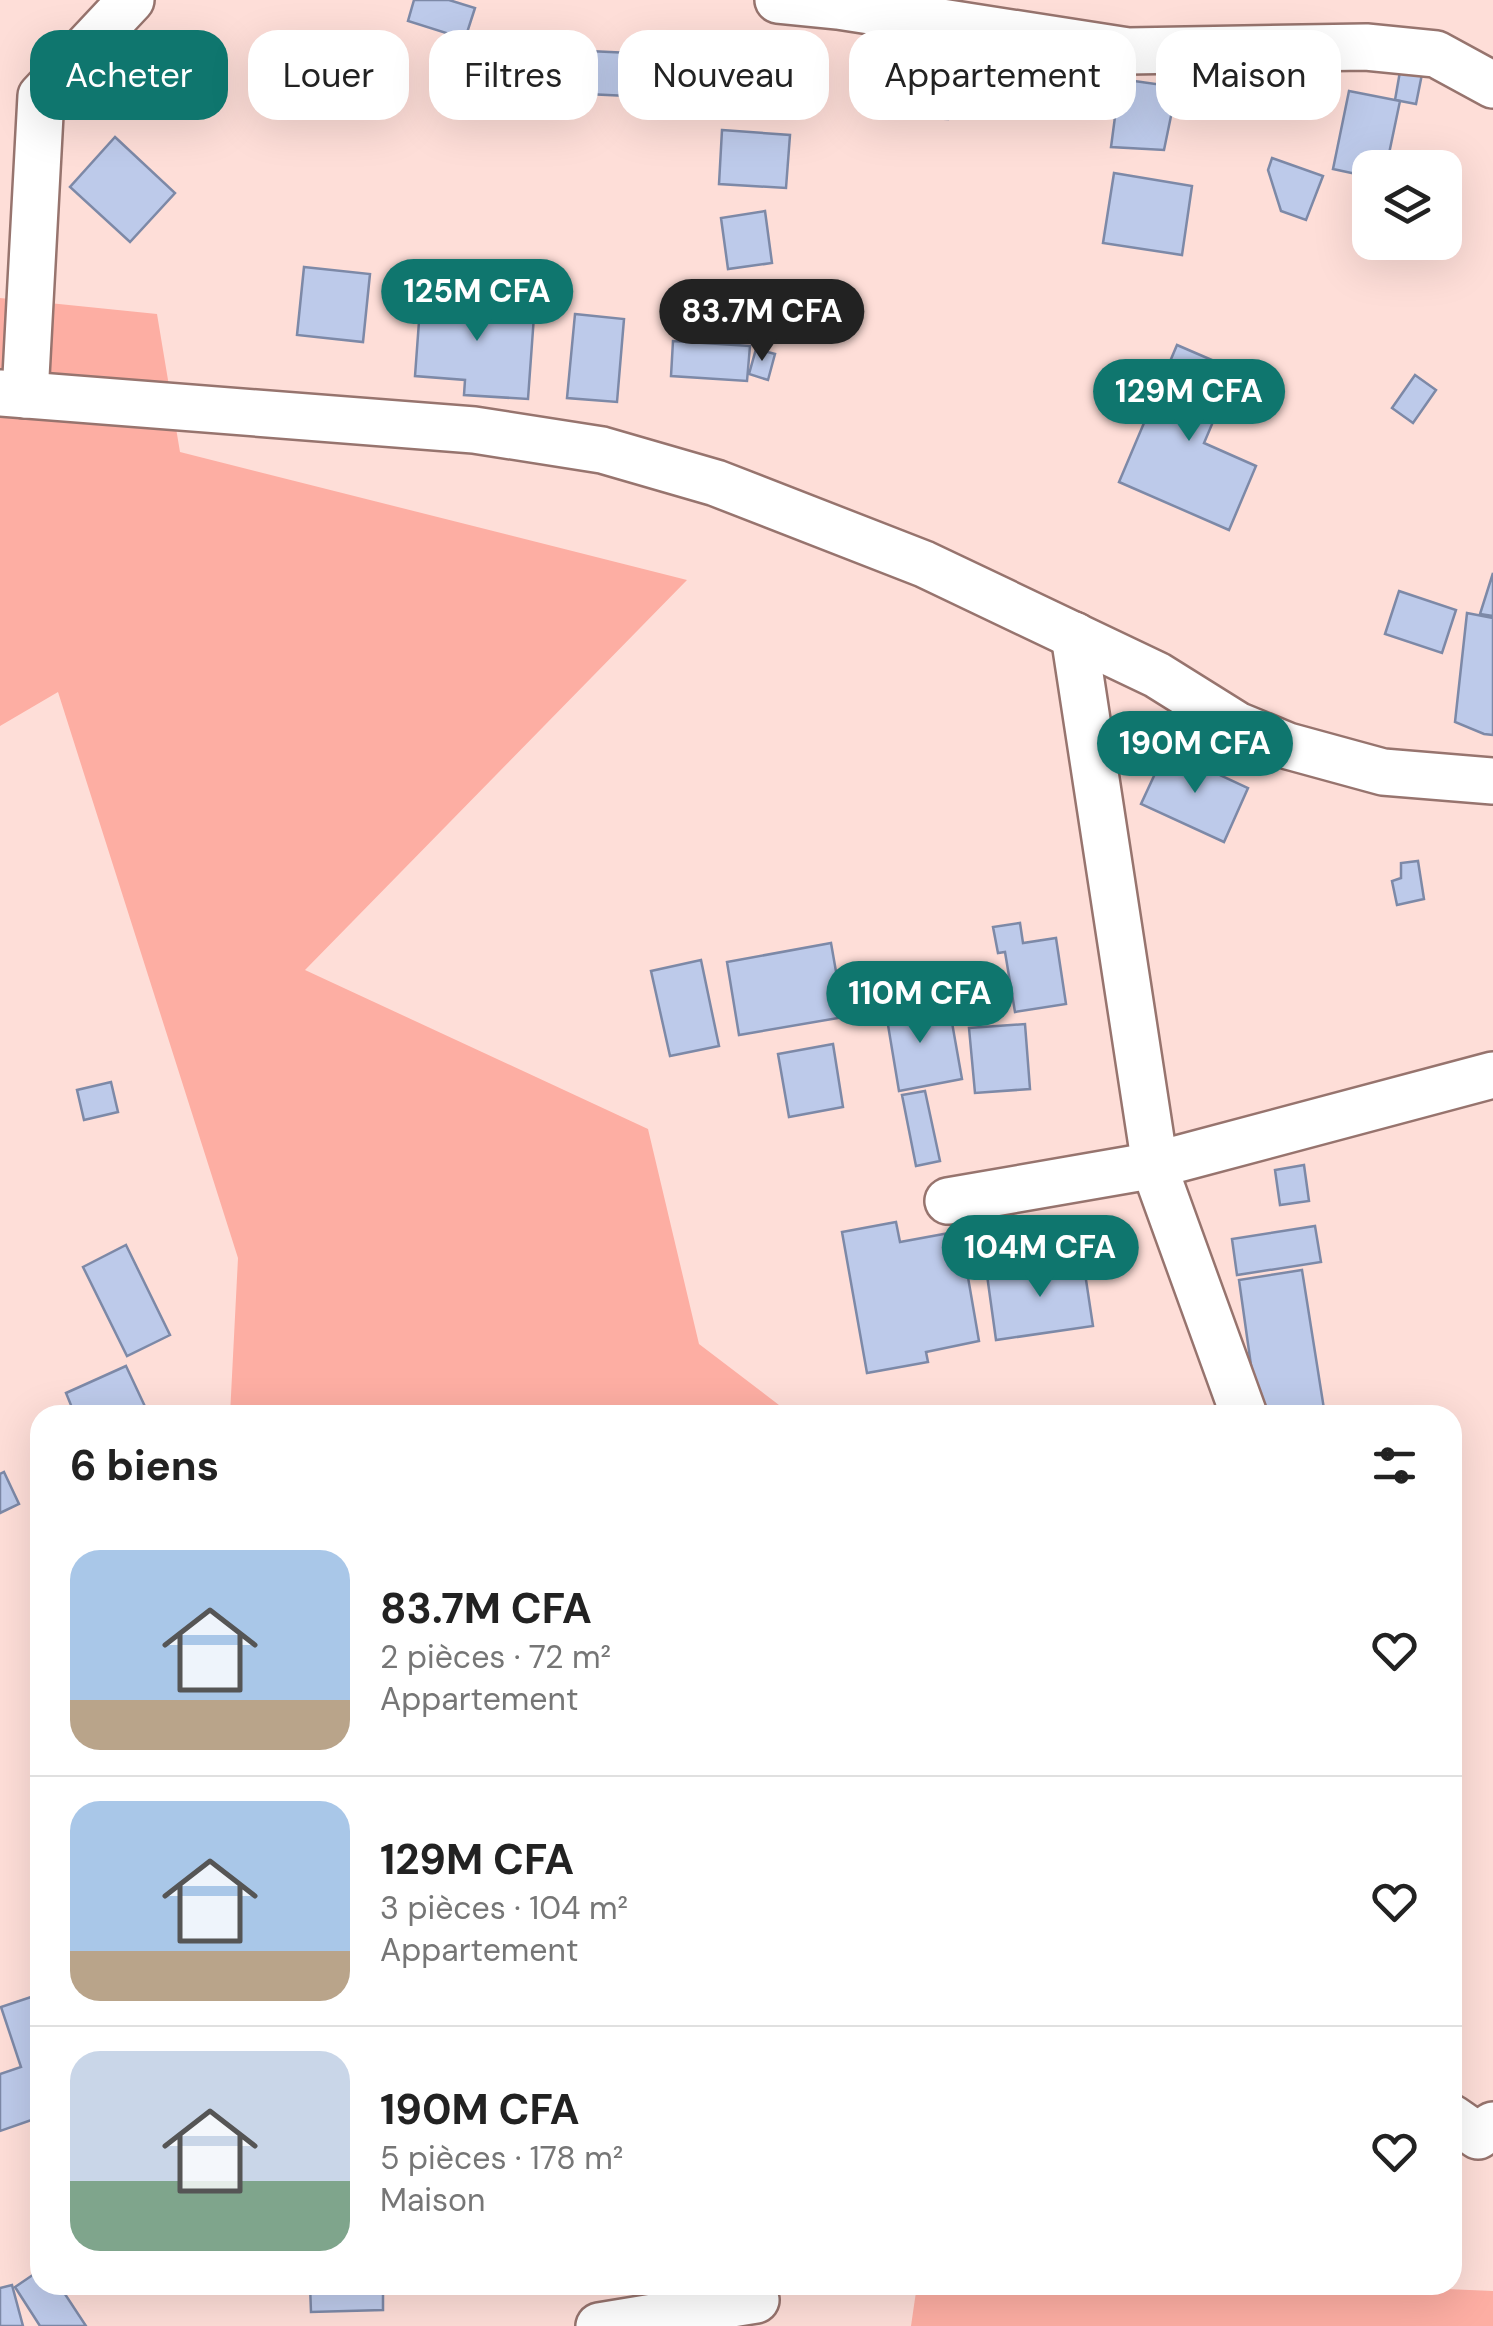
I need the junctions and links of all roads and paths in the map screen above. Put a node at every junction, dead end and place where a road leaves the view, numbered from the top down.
1 (131, 0) edge
2 (778, 0) edge
3 (1493, 85) edge
4 (13, 394) edge
5 (1074, 635) junction
6 (1493, 781) edge
7 (1493, 1075) edge
8 (1155, 1165) junction
9 (948, 1201) dead end
10 (1240, 1405) edge
11 (1462, 2125) edge
12 (1493, 2126) edge
13 (756, 2300) dead end
14 (599, 2326) edge

1 - 4 street
2 - 3 street
4 - 5 street
5 - 6 street
5 - 8 street
7 - 8 street
8 - 9 street
8 - 10 street
11 - 12 street
13 - 14 street

